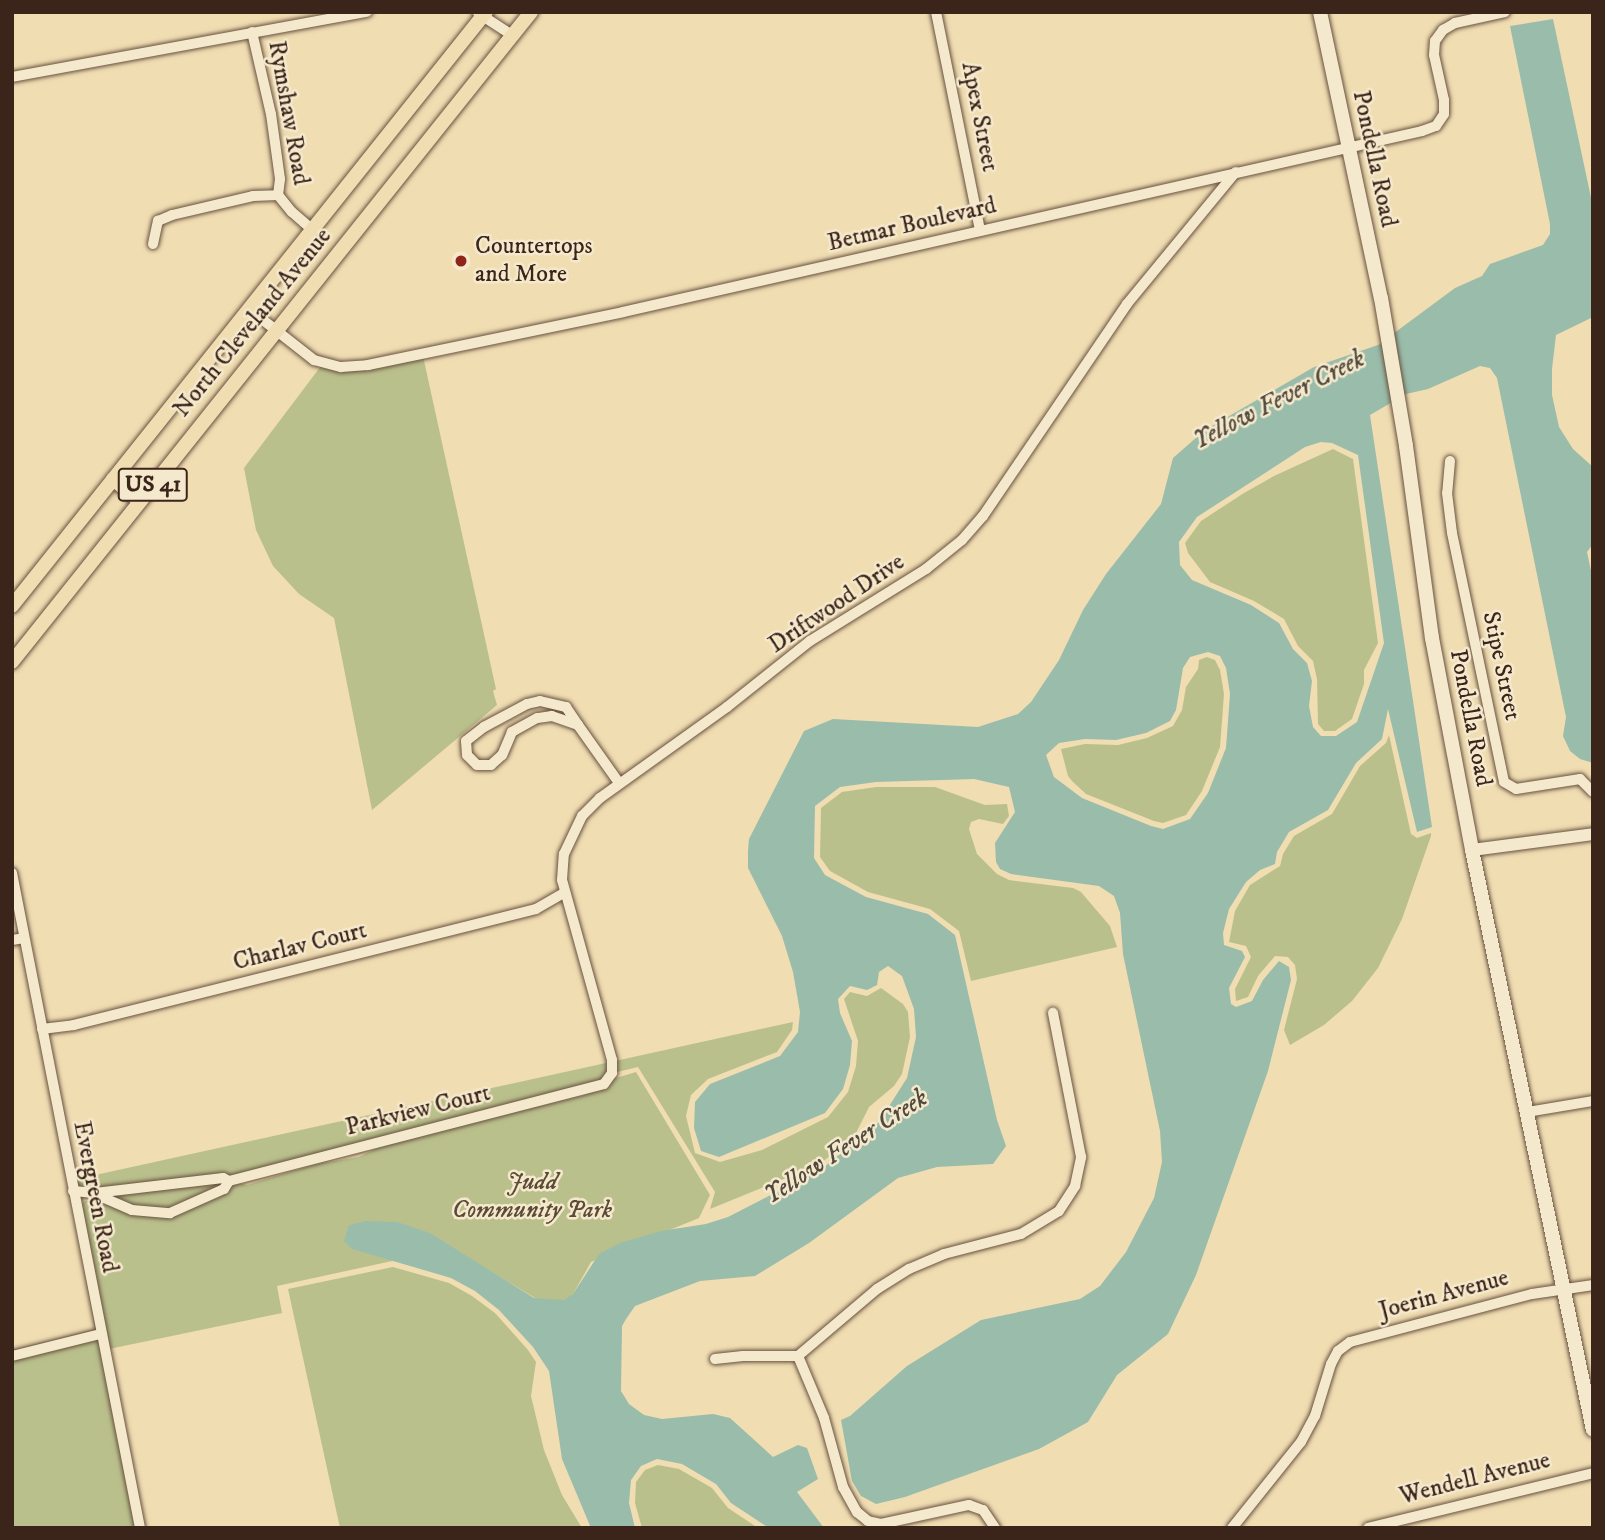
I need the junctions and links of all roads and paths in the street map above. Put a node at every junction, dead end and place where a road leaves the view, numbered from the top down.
1 (367, 12) edge
2 (531, 12) edge
3 (936, 12) edge
4 (1320, 12) edge
5 (1506, 12) edge
6 (482, 13) edge
7 (252, 32) junction
8 (512, 35) junction
9 (12, 77) edge
10 (1348, 147) junction
11 (1236, 172) junction
12 (278, 195) junction
13 (313, 230) junction
14 (980, 231) junction
15 (153, 244) dead end
16 (249, 309) junction
17 (276, 331) junction
18 (1450, 461) dead end
19 (113, 479) junction
20 (140, 502) junction
21 (12, 606) edge
22 (12, 662) edge
23 (506, 716) junction
24 (578, 724) junction
25 (516, 729) junction
26 (619, 783) junction
27 (1593, 792) edge
28 (1593, 834) edge
29 (1472, 850) junction
30 (12, 873) edge
31 (564, 893) junction
32 (23, 938) junction
33 (12, 940) edge
34 (1053, 1013) dead end
35 (42, 1029) junction
36 (612, 1073) joint
37 (1593, 1101) edge
38 (1527, 1112) junction
39 (229, 1181) junction
40 (73, 1191) junction
41 (95, 1194) junction
42 (1593, 1285) edge
43 (1564, 1290) junction
44 (100, 1334) junction
45 (12, 1356) edge
46 (798, 1356) junction
47 (715, 1359) dead end
48 (1593, 1430) edge
49 (1593, 1472) edge
50 (140, 1528) edge
51 (995, 1528) edge
52 (1232, 1528) edge
53 (1368, 1528) edge

1 - 7 street
2 - 8 main road, North Cleveland Avenue / US 41
3 - 14 street, Apex Street
4 - 10 main road, Pondella Road
5 - 10 street, Betmar Boulevard
6 - 8 street
6 - 13 main road, North Cleveland Avenue / US 41
7 - 9 street
7 - 12 street, Rymshaw Road
8 - 17 main road, North Cleveland Avenue / US 41
10 - 11 street, Betmar Boulevard
10 - 29 main road, Pondella Road
11 - 14 street, Betmar Boulevard
11 - 26 street, Driftwood Drive
12 - 13 street, Rymshaw Road
12 - 15 street
13 - 16 main road, North Cleveland Avenue / US 41
14 - 17 street, Betmar Boulevard
16 - 17 street, Betmar Boulevard
16 - 19 main road, North Cleveland Avenue / US 41
17 - 20 main road, North Cleveland Avenue / US 41
18 - 27 street, Stipe Street
19 - 20 main road
19 - 21 main road, North Cleveland Avenue / US 41
20 - 22 main road, North Cleveland Avenue / US 41
23 - 24 street
23 - 25 street
23 - 25 street
24 - 25 street
24 - 26 street
26 - 31 street, Driftwood Drive
28 - 29 street
29 - 38 main road, Pondella Road
30 - 32 street, Evergreen Road
31 - 35 street, Charlav Court
31 - 36 street, Driftwood Drive
32 - 33 street
32 - 35 street, Evergreen Road
34 - 46 street
35 - 40 street, Evergreen Road
36 - 39 street, Parkview Court
37 - 38 street
38 - 43 main road, Pondella Road
39 - 41 street, Parkview Court
39 - 41 street, Parkview Court
40 - 41 street, Parkview Court
40 - 44 street, Evergreen Road
42 - 43 street, Joerin Avenue
43 - 48 main road, Pondella Road
43 - 52 street, Joerin Avenue
44 - 45 street
44 - 50 street, Evergreen Road
46 - 47 street
46 - 51 street
49 - 53 street, Wendell Avenue

